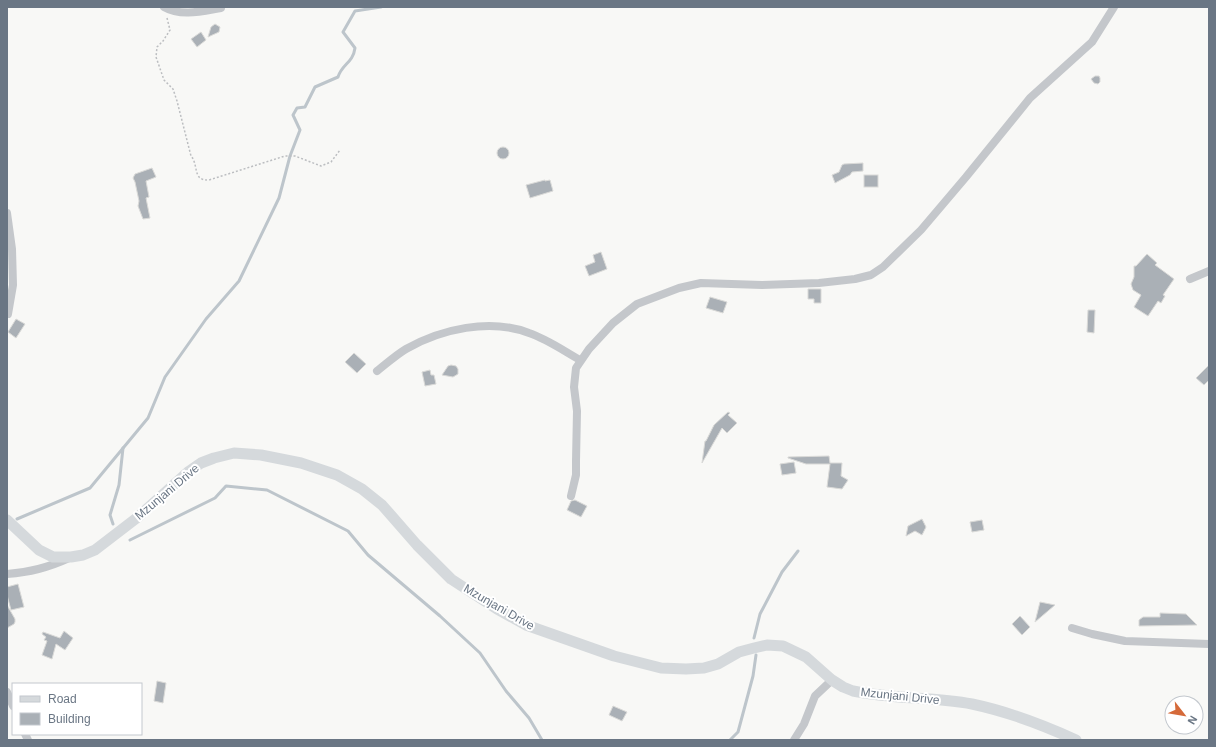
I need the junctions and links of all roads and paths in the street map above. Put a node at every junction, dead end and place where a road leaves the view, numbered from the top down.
1 (1114, 7) edge
2 (166, 8) edge
3 (221, 8) dead end
4 (340, 150) dead end
5 (7, 213) edge
6 (1209, 272) edge
7 (1190, 279) dead end
8 (8, 314) edge
9 (580, 360) junction
10 (376, 371) dead end
11 (571, 496) dead end
12 (7, 520) edge
13 (71, 557) junction
14 (7, 574) edge
15 (1072, 628) dead end
16 (1209, 644) edge
17 (832, 680) junction
18 (7, 692) edge
19 (12, 704) edge
20 (794, 740) edge
21 (1076, 740) edge

1 - 9 street
2 - 3 street
2 - 4 path
5 - 8 street
6 - 7 street
9 - 10 street
9 - 11 street
12 - 13 main road, Mzunjani Drive
13 - 14 street
13 - 17 main road, Mzunjani Drive
15 - 16 street
17 - 20 street
17 - 21 main road, Mzunjani Drive
18 - 19 street

